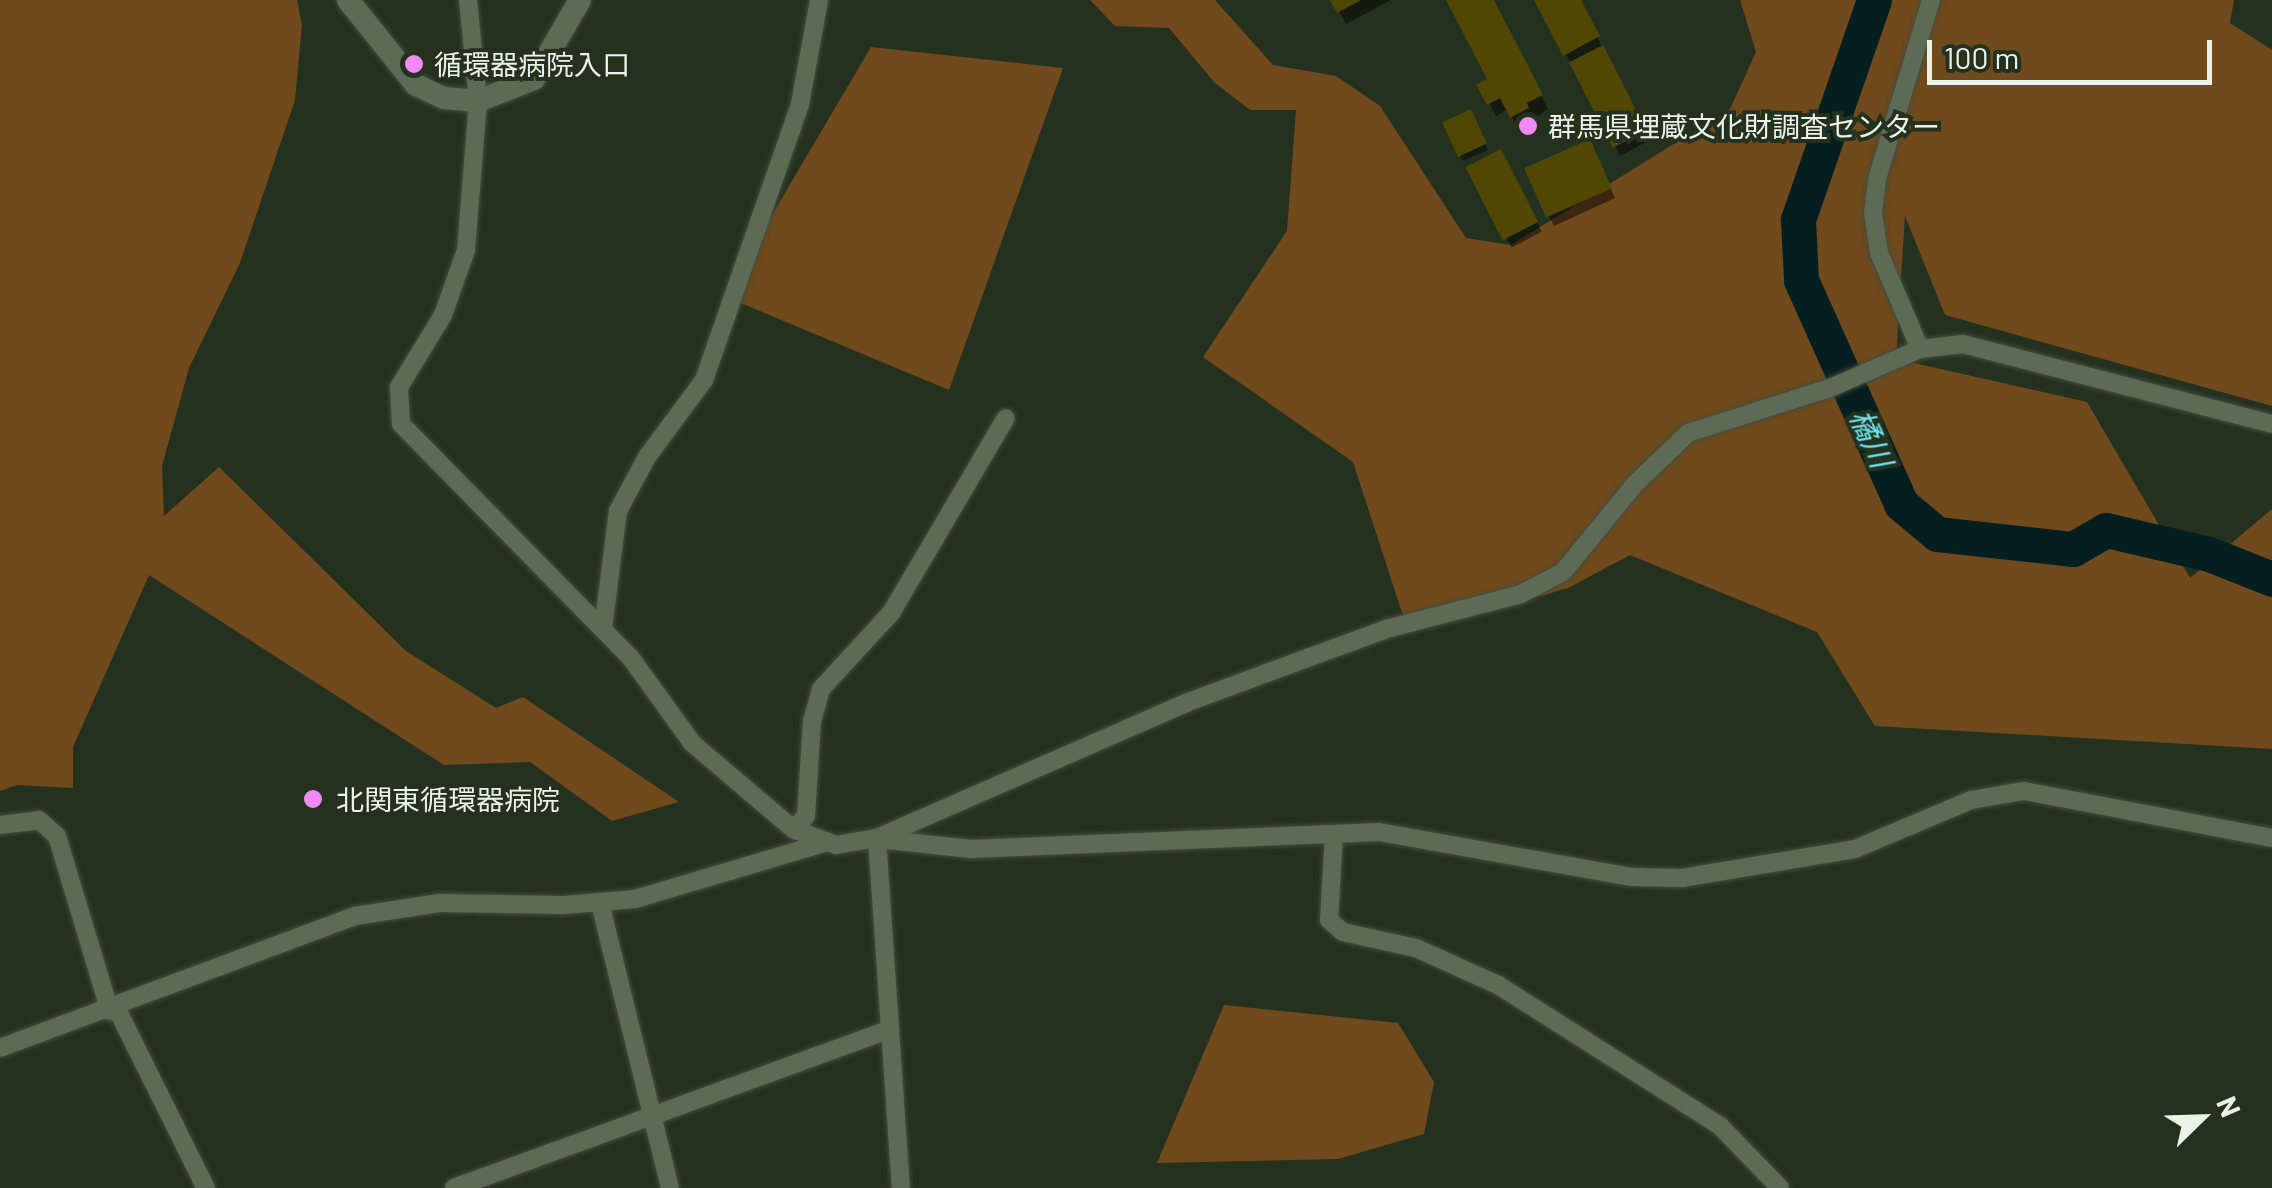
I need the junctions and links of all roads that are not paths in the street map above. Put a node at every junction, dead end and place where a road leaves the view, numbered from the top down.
1 (348, 0) edge
2 (468, 0) edge
3 (580, 0) edge
4 (819, 0) edge
5 (1931, 0) edge
6 (478, 101) junction
7 (1920, 349) junction
8 (1006, 418) dead end
9 (2272, 424) edge
10 (603, 629) junction
11 (0, 825) edge
12 (793, 829) junction
13 (1334, 834) junction
14 (878, 838) junction
15 (2272, 838) edge
16 (827, 842) junction
17 (600, 903) junction
18 (113, 1010) junction
19 (888, 1030) junction
20 (0, 1048) edge
21 (652, 1115) junction
22 (206, 1188) edge
23 (454, 1188) edge
24 (670, 1188) edge
25 (900, 1188) edge
26 (1780, 1188) edge

1 - 6 street
2 - 6 street
3 - 6 street
4 - 10 street
5 - 7 street
6 - 10 street
7 - 9 street
7 - 14 street
8 - 12 street
10 - 12 street
11 - 18 street
12 - 16 street
13 - 14 street
13 - 15 street
13 - 26 street
14 - 16 street
14 - 19 street
16 - 17 street
17 - 18 street
17 - 21 street
18 - 20 street
18 - 22 street
19 - 21 street
19 - 25 street
21 - 23 street
21 - 24 street

